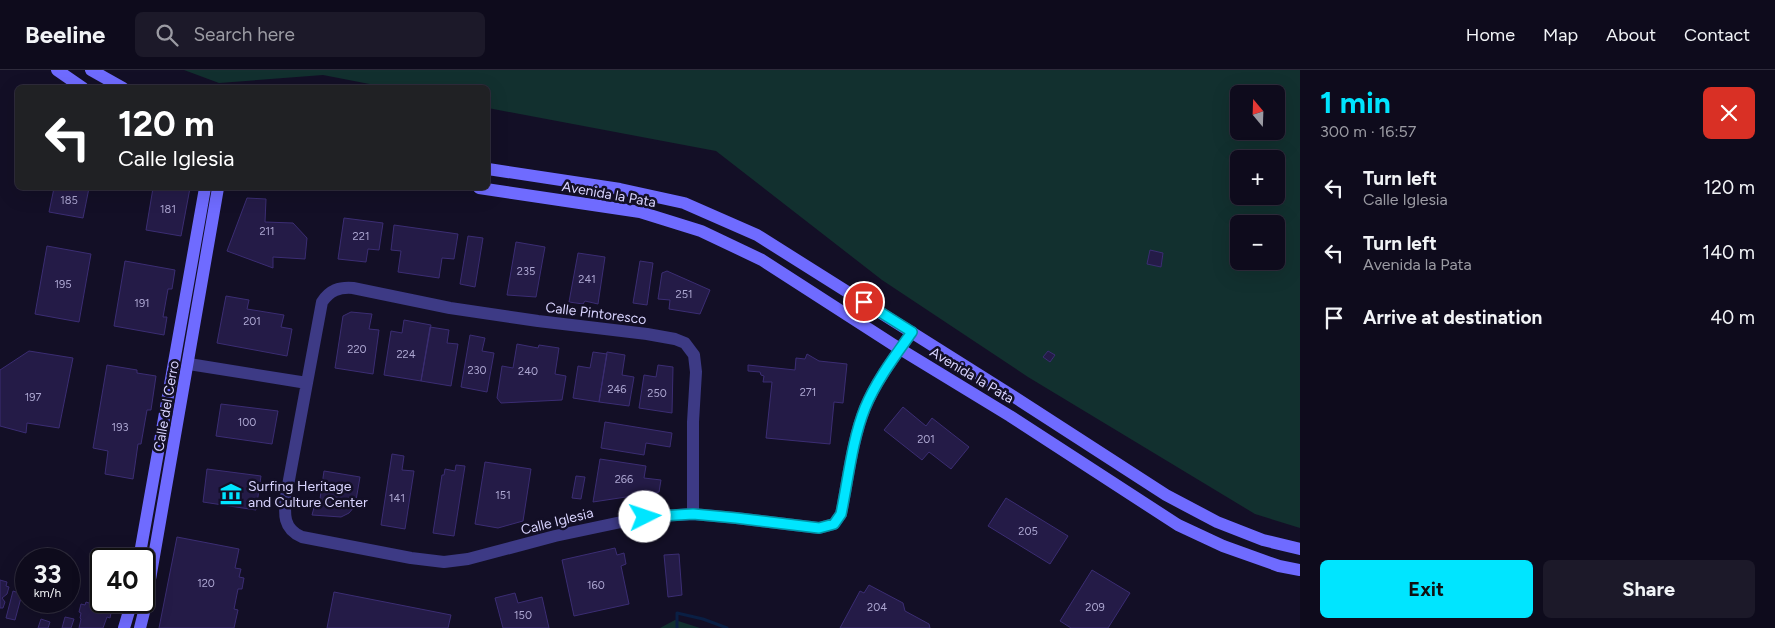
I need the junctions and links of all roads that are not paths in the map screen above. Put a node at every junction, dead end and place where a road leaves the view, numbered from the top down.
1 (57, 70) edge
2 (91, 70) edge
3 (79, 85) edge
4 (118, 85) edge
5 (490, 169) edge
6 (205, 190) edge
7 (218, 190) edge
8 (490, 190) edge
9 (331, 291) joint
10 (912, 332) junction
11 (900, 349) junction
12 (188, 364) junction
13 (307, 383) junction
14 (693, 514) junction
15 (141, 548) edge
16 (1300, 549) edge
17 (1300, 570) edge
18 (128, 613) edge
19 (124, 628) edge
20 (140, 628) edge

1 - 3 main road
2 - 4 main road
5 - 10 main road, Avenida la Pata
6 - 15 main road, Calle del Cerro
7 - 12 main road, Calle del Cerro
8 - 11 main road, Avenida la Pata
9 - 13 street, Calle Iglesia
9 - 14 street, Calle Pintoresco
10 - 11 street, Calle Iglesia
10 - 16 main road, Avenida la Pata
11 - 14 street, Calle Iglesia
11 - 17 main road, Avenida la Pata
12 - 13 street
12 - 20 main road, Calle del Cerro
13 - 14 street, Calle Iglesia
18 - 19 main road

